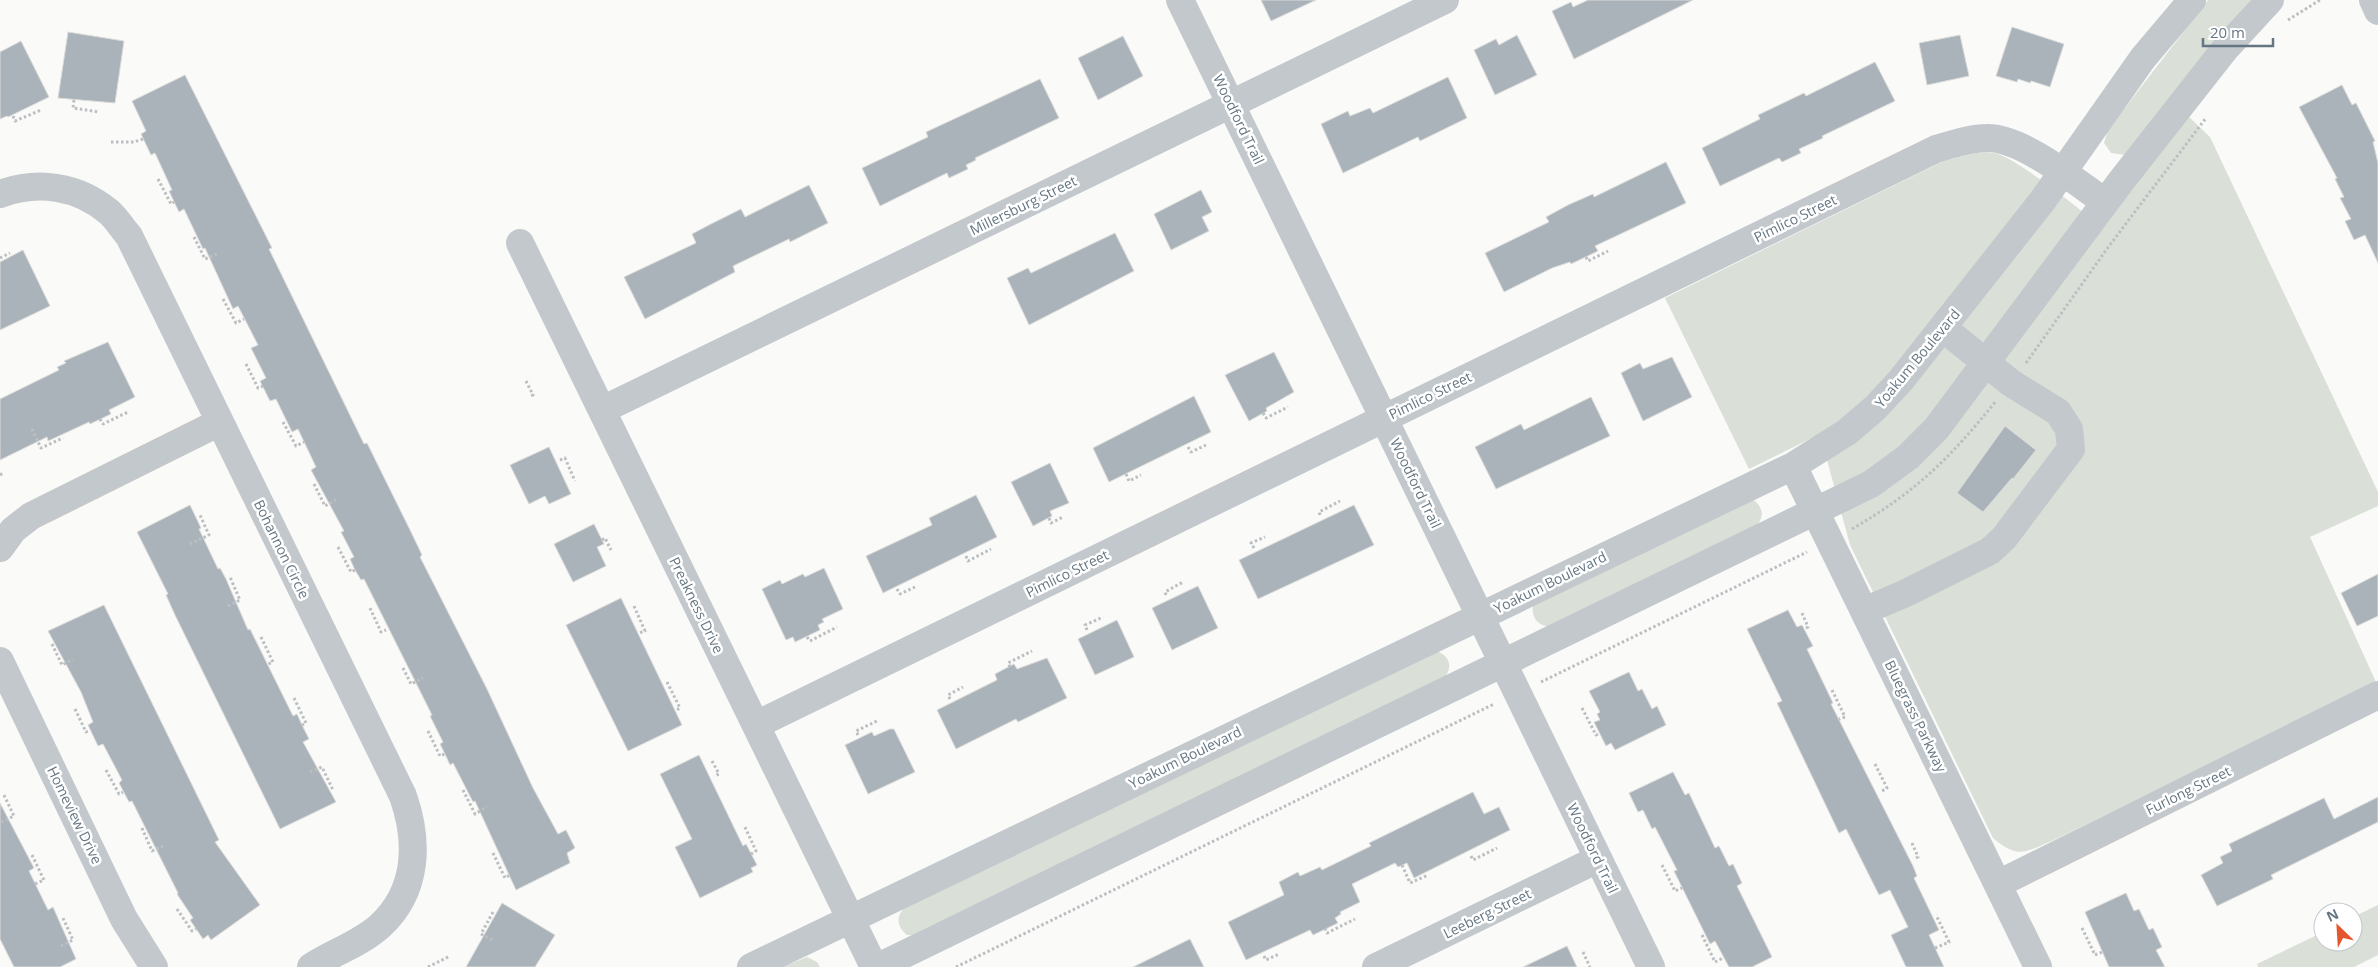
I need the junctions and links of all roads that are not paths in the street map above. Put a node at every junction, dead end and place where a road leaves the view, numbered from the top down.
1 (1180, 0) edge
2 (1445, 0) edge
3 (2192, 0) edge
4 (2270, 0) edge
5 (2373, 0) edge
6 (2378, 11) edge
7 (1231, 104) junction
8 (2063, 174) junction
9 (0, 194) edge
10 (2105, 202) junction
11 (520, 243) dead end
12 (1943, 328) junction
13 (1986, 363) junction
14 (602, 410) junction
15 (1384, 417) junction
16 (220, 422) junction
17 (1792, 466) junction
18 (1815, 511) junction
19 (0, 548) edge
20 (1864, 611) junction
21 (1479, 616) junction
22 (0, 661) edge
23 (1502, 662) junction
24 (2378, 695) edge
25 (756, 725) junction
26 (1598, 859) junction
27 (1998, 884) junction
28 (850, 918) junction
29 (154, 967) edge
30 (311, 967) edge
31 (751, 967) edge
32 (874, 967) edge
33 (878, 967) edge
34 (1376, 967) edge
35 (1651, 967) edge
36 (2038, 967) edge

1 - 7 street, Woodford Trail
2 - 7 street, Millersburg Street
3 - 8 street, Yoakum Boulevard
4 - 10 street
5 - 6 street
7 - 14 street, Millersburg Street
7 - 15 street, Woodford Trail
8 - 10 street, Pimlico Street
8 - 12 street, Yoakum Boulevard
8 - 15 street, Pimlico Street
9 - 16 street, Bohannon Circle
10 - 13 street
11 - 14 street, Preakness Drive
12 - 13 street
12 - 17 street, Yoakum Boulevard
13 - 18 street
13 - 20 street
14 - 25 street, Preakness Drive
15 - 21 street, Woodford Trail
15 - 25 street, Pimlico Street
16 - 19 street
16 - 30 street, Bohannon Circle
17 - 18 street, Bluegrass Parkway
17 - 21 street, Yoakum Boulevard
18 - 20 street, Bluegrass Parkway
18 - 23 street
20 - 27 street, Bluegrass Parkway
21 - 23 street, Woodford Trail
21 - 28 street, Yoakum Boulevard
22 - 29 street, Homeview Drive
23 - 26 street, Woodford Trail
23 - 33 street
24 - 27 street, Furlong Street
25 - 28 street, Preakness Drive
26 - 34 street, Leeberg Street
26 - 35 street, Woodford Trail
27 - 36 street, Bluegrass Parkway
28 - 31 street, Yoakum Boulevard
28 - 32 street, Preakness Drive

